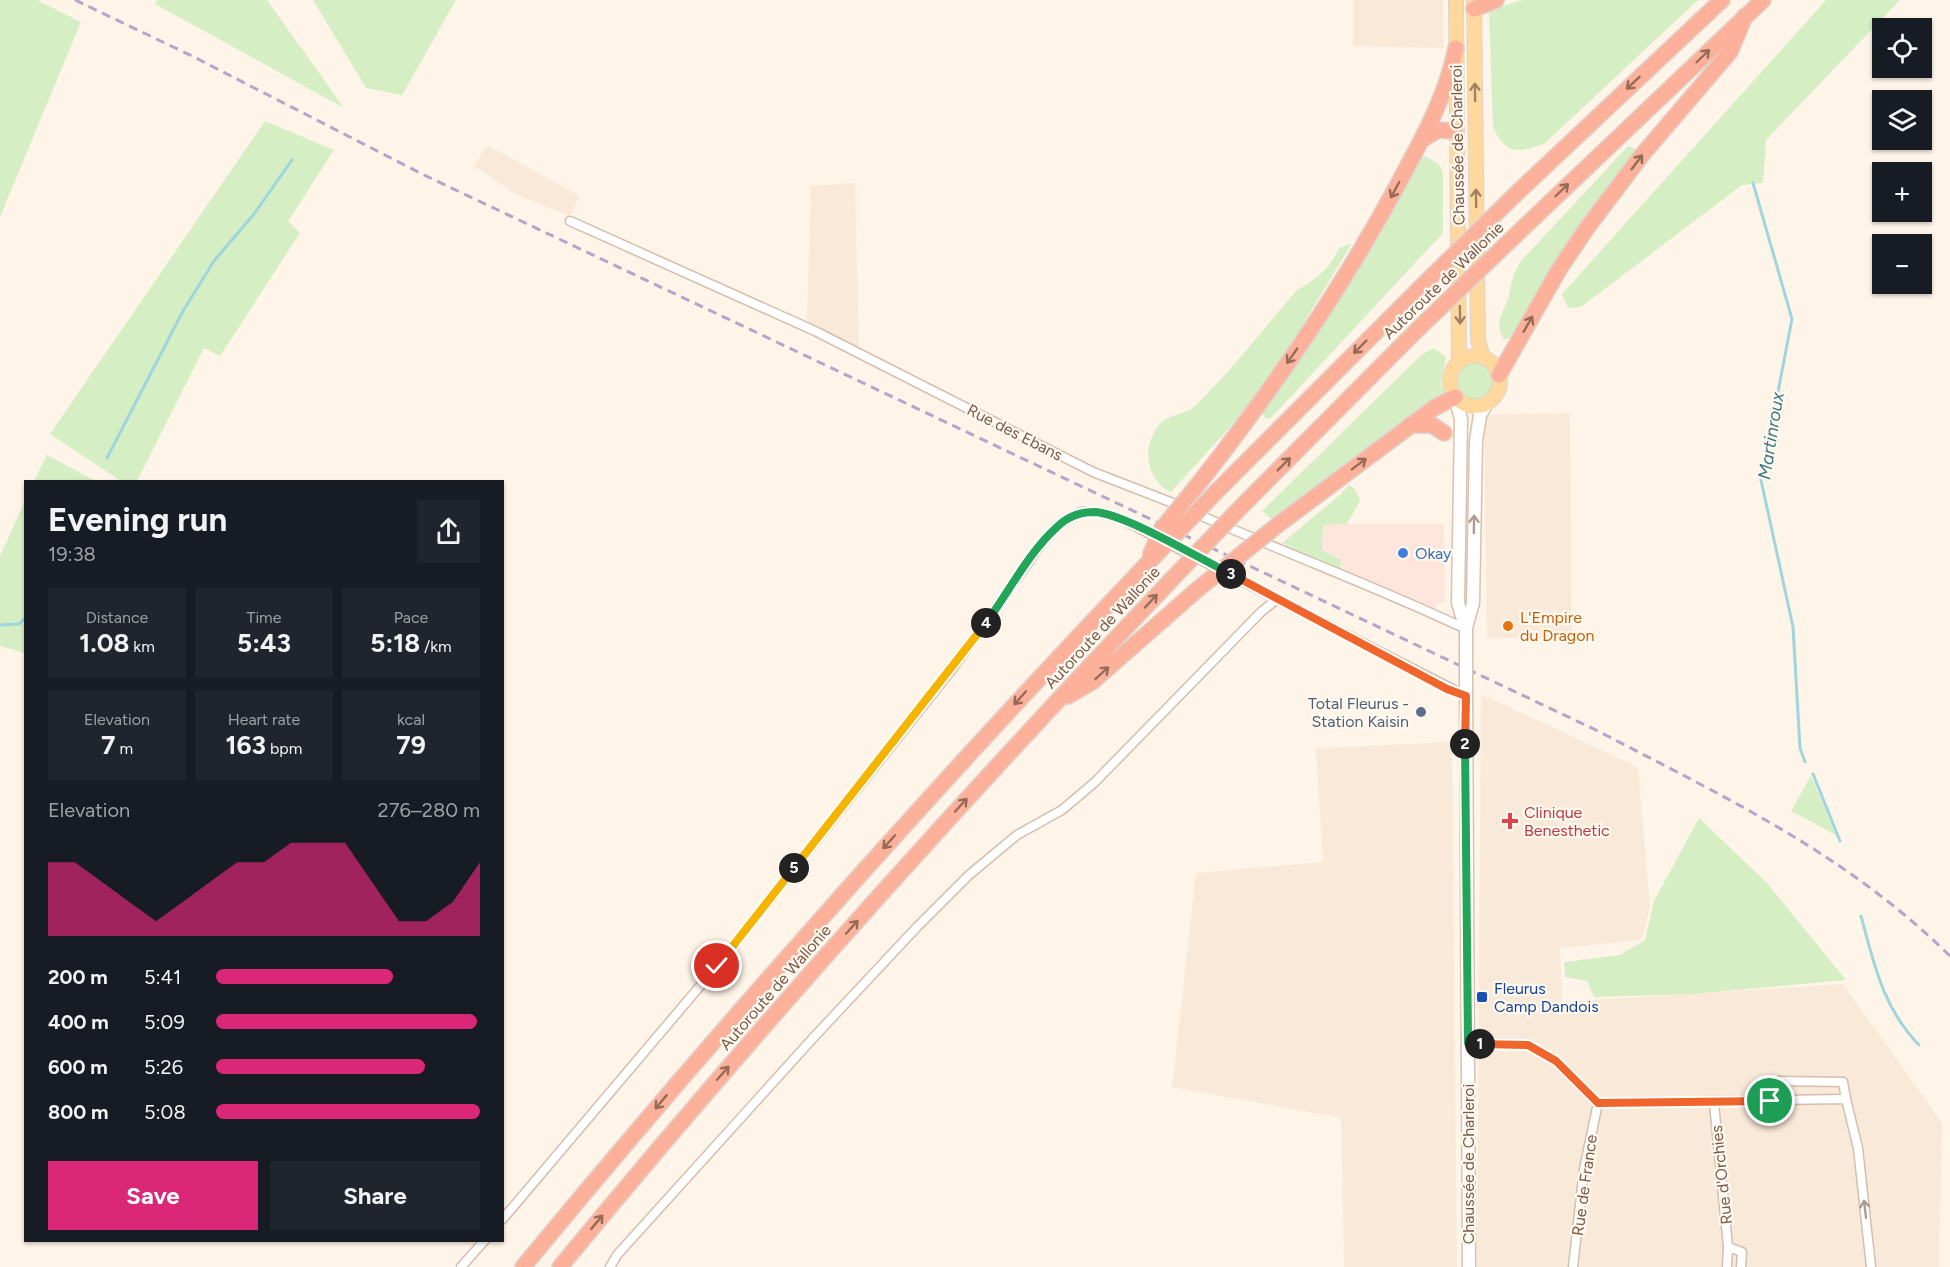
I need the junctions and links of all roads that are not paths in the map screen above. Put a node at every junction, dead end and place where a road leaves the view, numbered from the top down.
1 (1456, 0) edge
2 (1496, 0) edge
3 (1722, 0) edge
4 (1763, 0) edge
5 (1474, 5) edge
6 (1745, 16) junction
7 (1456, 40) junction
8 (1455, 131) junction
9 (1423, 139) junction
10 (1475, 151) junction
11 (570, 221) dead end
12 (1483, 357) junction
13 (1459, 362) junction
14 (1499, 375) junction
15 (1455, 397) junction
16 (1488, 402) junction
17 (1410, 425) junction
18 (1444, 433) joint
19 (1460, 515) junction
20 (1459, 558) junction
21 (1474, 558) junction
22 (1147, 564) junction
23 (1277, 599) junction
24 (1466, 635) junction
25 (1466, 696) junction
26 (1053, 705) junction
27 (1468, 1043) junction
28 (1846, 1099) junction
29 (1770, 1101) junction
30 (1598, 1103) junction
31 (1714, 1103) junction
32 (504, 1218) edge
33 (482, 1242) edge
34 (1728, 1247) junction
35 (461, 1267) edge
36 (523, 1267) edge
37 (560, 1267) edge
38 (610, 1267) edge
39 (1469, 1267) edge
40 (1573, 1267) edge
41 (1727, 1267) edge
42 (1741, 1267) edge
43 (1871, 1267) edge

1 - 7 main road, Chaussée de Charleroi
2 - 5 highway
3 -> 22 highway, Autoroute de Wallonie, bridge
4 - 6 highway, Autoroute de Wallonie
5 - 7 main road
10 -> 5 main road, Chaussée de Charleroi
14 -> 6 highway
26 -> 6 highway, Autoroute de Wallonie, bridge
7 - 8 main road, Chaussée de Charleroi
7 - 9 highway
8 - 9 highway
8 - 10 main road
8 -> 13 main road, Chaussée de Charleroi
9 -> 22 highway, bridge
12 -> 10 main road, Chaussée de Charleroi
11 - 24 street, Rue des Ebans
12 - 13 main road
12 - 14 main road
13 - 15 main road
14 - 16 main road
15 - 16 main road
15 - 17 highway
15 - 19 main road
21 -> 16 main road
17 - 18 highway
26 -> 17 highway, bridge
18 - 19 main road
19 - 20 main road
20 - 21 main road
20 - 24 main road
21 - 24 main road
22 -> 36 highway, Autoroute de Wallonie
23 - 25 street
23 - 32 street
23 - 38 street
24 - 25 main road, Chaussée de Charleroi, bridge
25 - 27 main road, Chaussée de Charleroi
37 -> 26 highway, Autoroute de Wallonie
27 - 30 street
27 - 39 main road, Chaussée de Charleroi
28 - 29 street
28 - 29 street
43 -> 28 street
29 - 31 street
30 - 31 street
30 - 40 street, Rue de France
31 - 34 street, Rue d'Orchies
33 - 35 street
34 - 41 street, Rue d'Orchies
34 - 42 street, Rue d'Orchies

